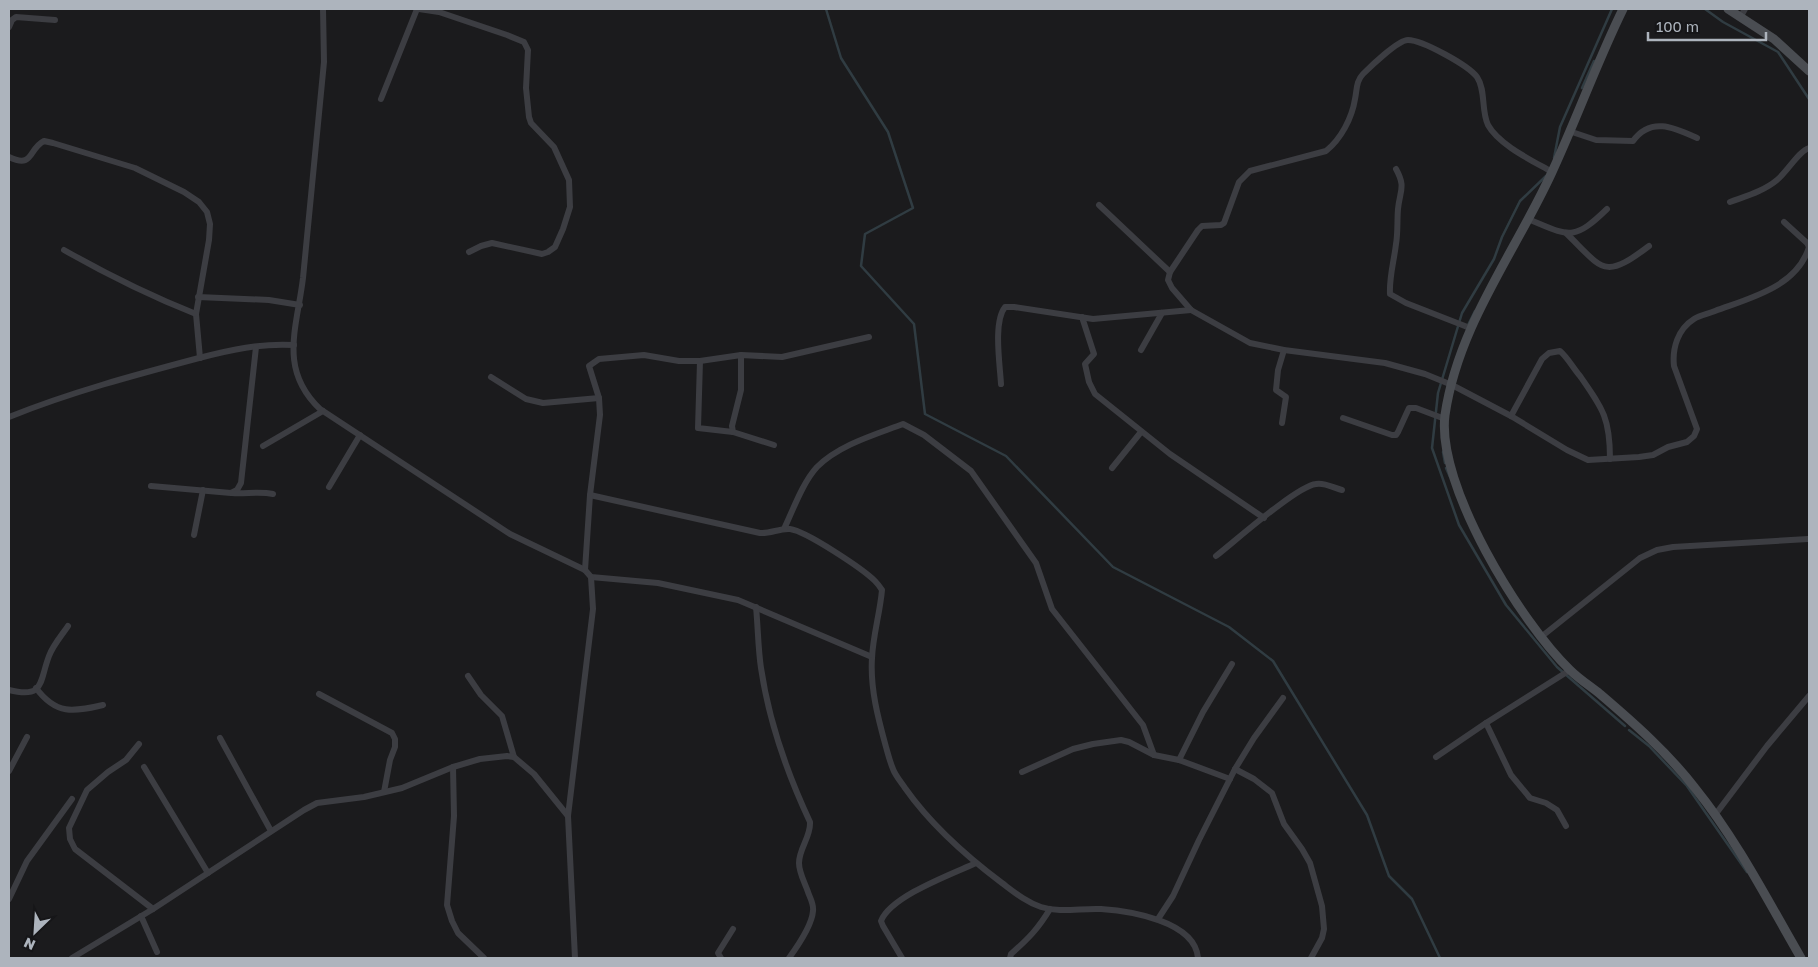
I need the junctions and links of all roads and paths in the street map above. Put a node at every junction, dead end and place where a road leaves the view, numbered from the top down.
1 (323, 9) edge
2 (418, 9) edge
3 (1624, 9) edge
4 (1728, 9) edge
5 (1743, 12) edge
6 (55, 20) dead end
7 (9, 27) edge
8 (1809, 71) edge
9 (381, 99) dead end
10 (1569, 131) junction
11 (1697, 138) dead end
12 (1809, 148) edge
13 (9, 157) edge
14 (1396, 169) dead end
15 (1552, 172) junction
16 (1730, 202) dead end
17 (1099, 205) dead end
18 (1607, 209) dead end
19 (1528, 218) junction
20 (1784, 222) dead end
21 (1566, 234) junction
22 (1649, 246) dead end
23 (64, 250) dead end
24 (469, 252) dead end
25 (1170, 272) junction
26 (198, 297) junction
27 (300, 305) junction
28 (1191, 310) junction
29 (1162, 313) junction
30 (196, 314) junction
31 (1082, 317) junction
32 (1470, 328) junction
33 (869, 337) dead end
34 (294, 345) junction
35 (256, 347) junction
36 (1141, 350) dead end
37 (1284, 350) junction
38 (741, 356) junction
39 (200, 358) junction
40 (700, 361) junction
41 (490, 377) dead end
42 (1001, 384) dead end
43 (1452, 385) junction
44 (599, 398) junction
45 (323, 411) junction
46 (1511, 416) junction
47 (9, 417) edge
48 (1343, 418) dead end
49 (1445, 419) junction
50 (1282, 423) dead end
51 (733, 432) junction
52 (1141, 432) junction
53 (360, 435) junction
54 (774, 445) dead end
55 (262, 446) dead end
56 (1610, 459) junction
57 (1112, 468) dead end
58 (151, 486) dead end
59 (329, 486) dead end
60 (203, 490) junction
61 (1342, 490) dead end
62 (231, 493) junction
63 (273, 494) dead end
64 (590, 495) junction
65 (1264, 518) junction
66 (784, 529) junction
67 (194, 535) dead end
68 (1808, 539) dead end
69 (1216, 556) dead end
70 (585, 570) junction
71 (591, 577) junction
72 (756, 606) junction
73 (68, 626) dead end
74 (1541, 636) junction
75 (872, 657) junction
76 (1232, 664) dead end
77 (1570, 670) junction
78 (468, 676) dead end
79 (36, 688) junction
80 (9, 690) edge
81 (319, 694) dead end
82 (1809, 696) edge
83 (1283, 698) dead end
84 (103, 705) dead end
85 (1486, 723) junction
86 (26, 738) dead end
87 (220, 738) dead end
88 (139, 744) dead end
89 (1154, 755) junction
90 (514, 757) junction
91 (1436, 757) dead end
92 (1179, 760) junction
93 (144, 766) dead end
94 (453, 767) junction
95 (1235, 769) junction
96 (9, 771) edge
97 (1022, 772) dead end
98 (1230, 779) junction
99 (384, 792) junction
100 (72, 800) dead end
101 (1715, 815) junction
102 (568, 816) junction
103 (1566, 826) dead end
104 (271, 831) junction
105 (976, 863) junction
106 (208, 873) junction
107 (9, 899) edge
108 (153, 909) junction
109 (1050, 909) junction
110 (141, 916) junction
111 (1158, 919) junction
112 (733, 929) dead end
113 (157, 952) dead end
114 (72, 958) edge
115 (484, 958) edge
116 (575, 958) edge
117 (721, 958) edge
118 (789, 958) edge
119 (902, 958) edge
120 (1010, 958) edge
121 (1198, 958) edge
122 (1312, 958) edge
123 (1801, 958) edge

1 - 27 street
2 - 9 street
2 - 24 street
3 - 10 main road
4 - 5 main road
5 - 8 main road
6 - 7 street
10 - 11 street
10 - 15 main road
12 - 16 street
13 - 26 street
14 - 32 street
15 - 19 main road
15 - 25 street
17 - 25 street
18 - 21 street
19 - 21 street
19 - 32 main road
20 - 56 street
21 - 22 street
23 - 30 street
25 - 28 street
26 - 27 street
26 - 30 street
27 - 34 street
28 - 29 street
28 - 37 street
29 - 31 street
29 - 36 street
30 - 39 street
31 - 42 street
31 - 52 street
32 - 43 main road
33 - 38 street
34 - 35 street
34 - 45 street
35 - 39 street
35 - 62 street
37 - 43 street
37 - 50 street
38 - 40 street
38 - 51 street
39 - 47 street
40 - 44 street
40 - 51 street
41 - 44 street
43 - 46 street
43 - 49 main road
44 - 64 street
45 - 53 street
45 - 55 street
46 - 56 street
46 - 56 street
48 - 49 street
49 - 74 main road
51 - 54 street
52 - 57 street
52 - 65 street
53 - 59 street
53 - 70 street
58 - 60 street
60 - 62 street
60 - 67 street
61 - 65 street
62 - 63 street
64 - 66 street
64 - 70 street
65 - 69 street
66 - 75 street
66 - 89 street
68 - 74 street
70 - 71 street
71 - 72 street
71 - 102 street
72 - 75 street
72 - 118 street
73 - 79 street
74 - 77 main road
75 - 105 street
76 - 92 street
77 - 85 street
77 - 101 main road
78 - 90 street
79 - 80 street
79 - 84 street
81 - 99 street
82 - 101 street
83 - 95 street
85 - 91 street
85 - 103 street
86 - 96 street
87 - 104 street
88 - 108 street
89 - 92 street
89 - 97 street
90 - 94 street
90 - 102 street
92 - 98 street
93 - 106 street
94 - 99 street
94 - 115 street
95 - 98 street
95 - 122 street
98 - 111 street
99 - 104 street
100 - 107 street
101 - 123 main road
102 - 116 street
104 - 106 street
105 - 109 street
105 - 119 street
106 - 108 street
108 - 110 street
109 - 111 street
109 - 120 street
110 - 113 street
110 - 114 street
111 - 121 street
112 - 117 street

